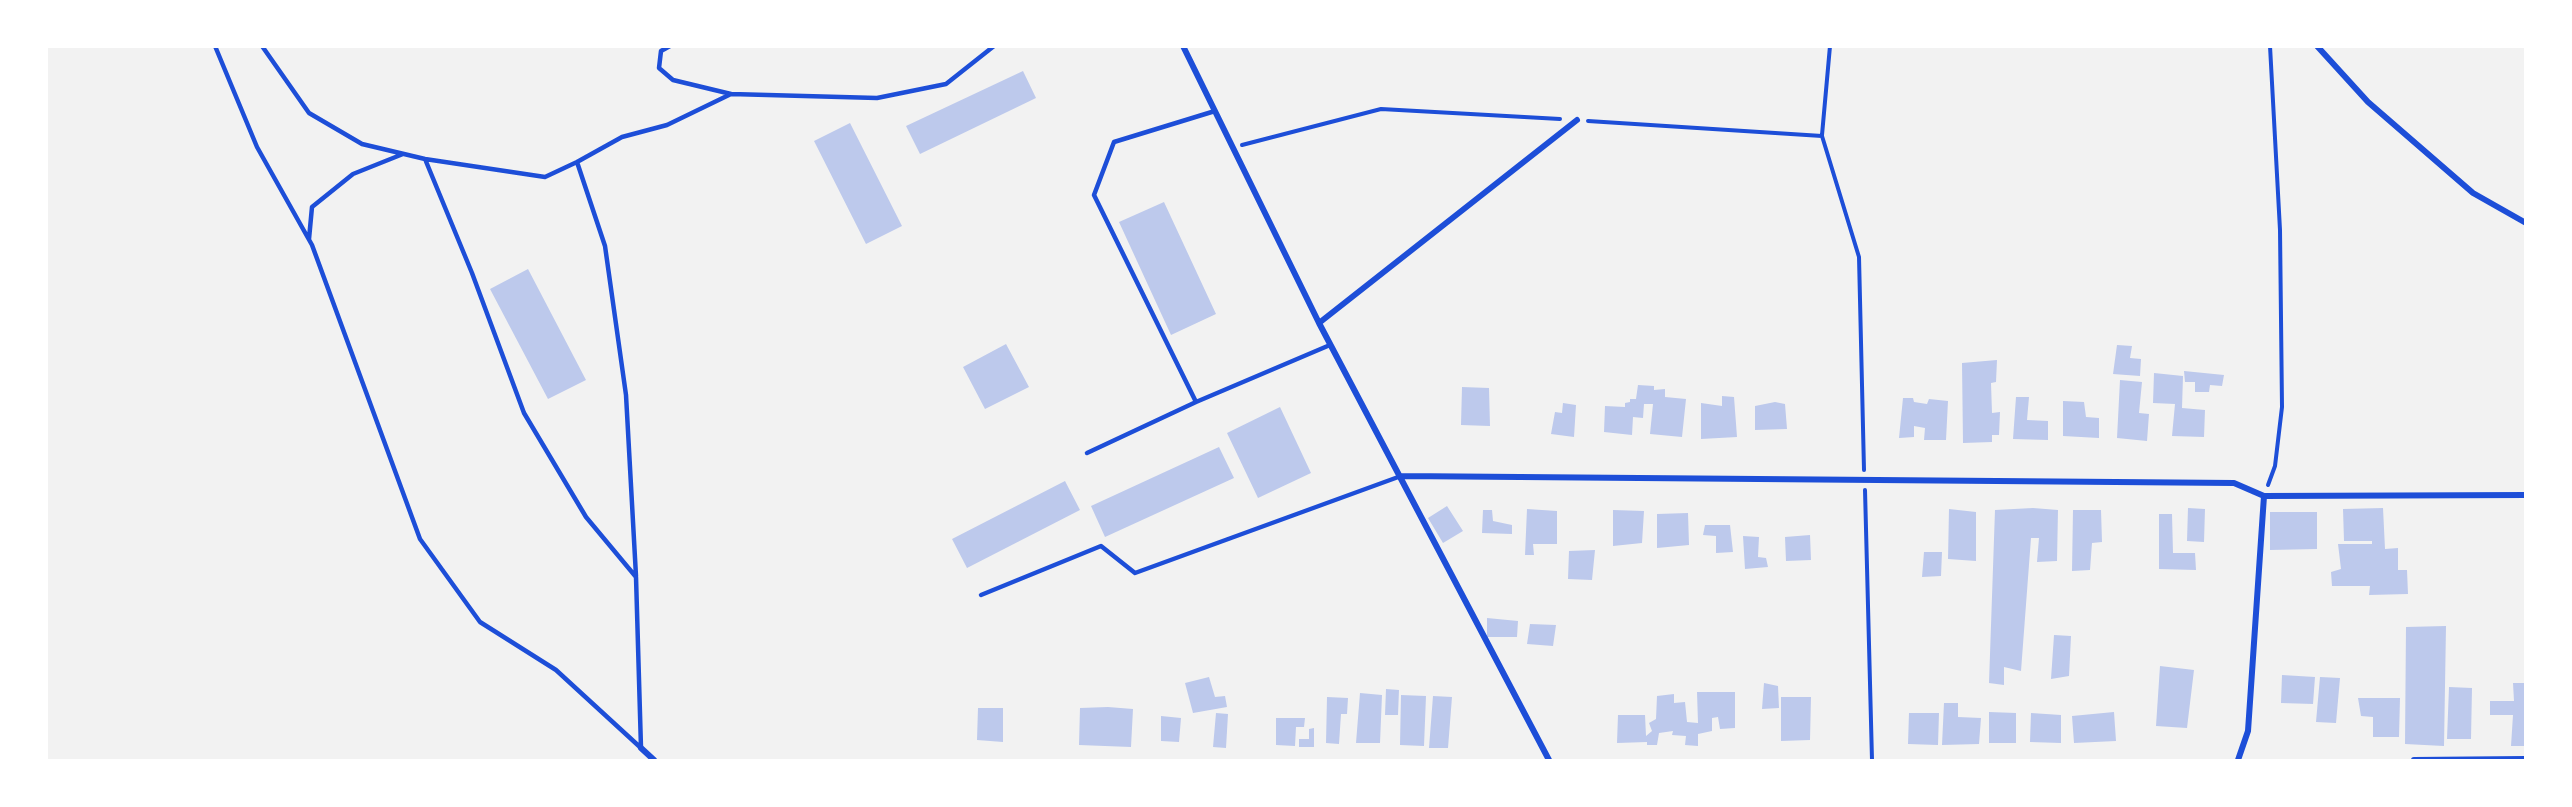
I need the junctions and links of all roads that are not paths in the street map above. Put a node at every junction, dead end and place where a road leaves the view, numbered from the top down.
1 (215, 46) edge
2 (262, 46) edge
3 (670, 46) edge
4 (994, 46) edge
5 (1183, 46) edge
6 (2317, 46) edge
7 (731, 94) junction
8 (1215, 111) junction
9 (1578, 120) road end
10 (403, 154) junction
11 (425, 159) junction
12 (578, 162) junction
13 (2526, 223) edge
14 (309, 239) junction
15 (1319, 323) junction
16 (1330, 345) junction
17 (1196, 402) junction
18 (1087, 453) dead end
19 (1401, 476) junction
20 (2264, 495) junction
21 (2526, 495) edge
22 (636, 577) junction
23 (981, 595) dead end
24 (641, 748) junction
25 (2526, 759) edge
26 (654, 760) edge
27 (1549, 760) edge
28 (2238, 760) edge
29 (2414, 760) edge

1 - 14 lane
2 - 10 lane
3 - 7 lane
4 - 7 lane
5 - 8 street
6 - 13 street
7 - 12 lane
8 - 15 street
8 - 17 lane
9 - 15 street
10 - 11 lane
10 - 14 lane
11 - 12 lane
11 - 22 lane
12 - 22 lane
14 - 24 lane
15 - 16 street
16 - 17 lane
16 - 19 street
17 - 18 lane
19 - 20 street
19 - 23 lane
19 - 27 street
20 - 21 street
20 - 28 street
22 - 24 lane
24 - 26 street
25 - 29 street

